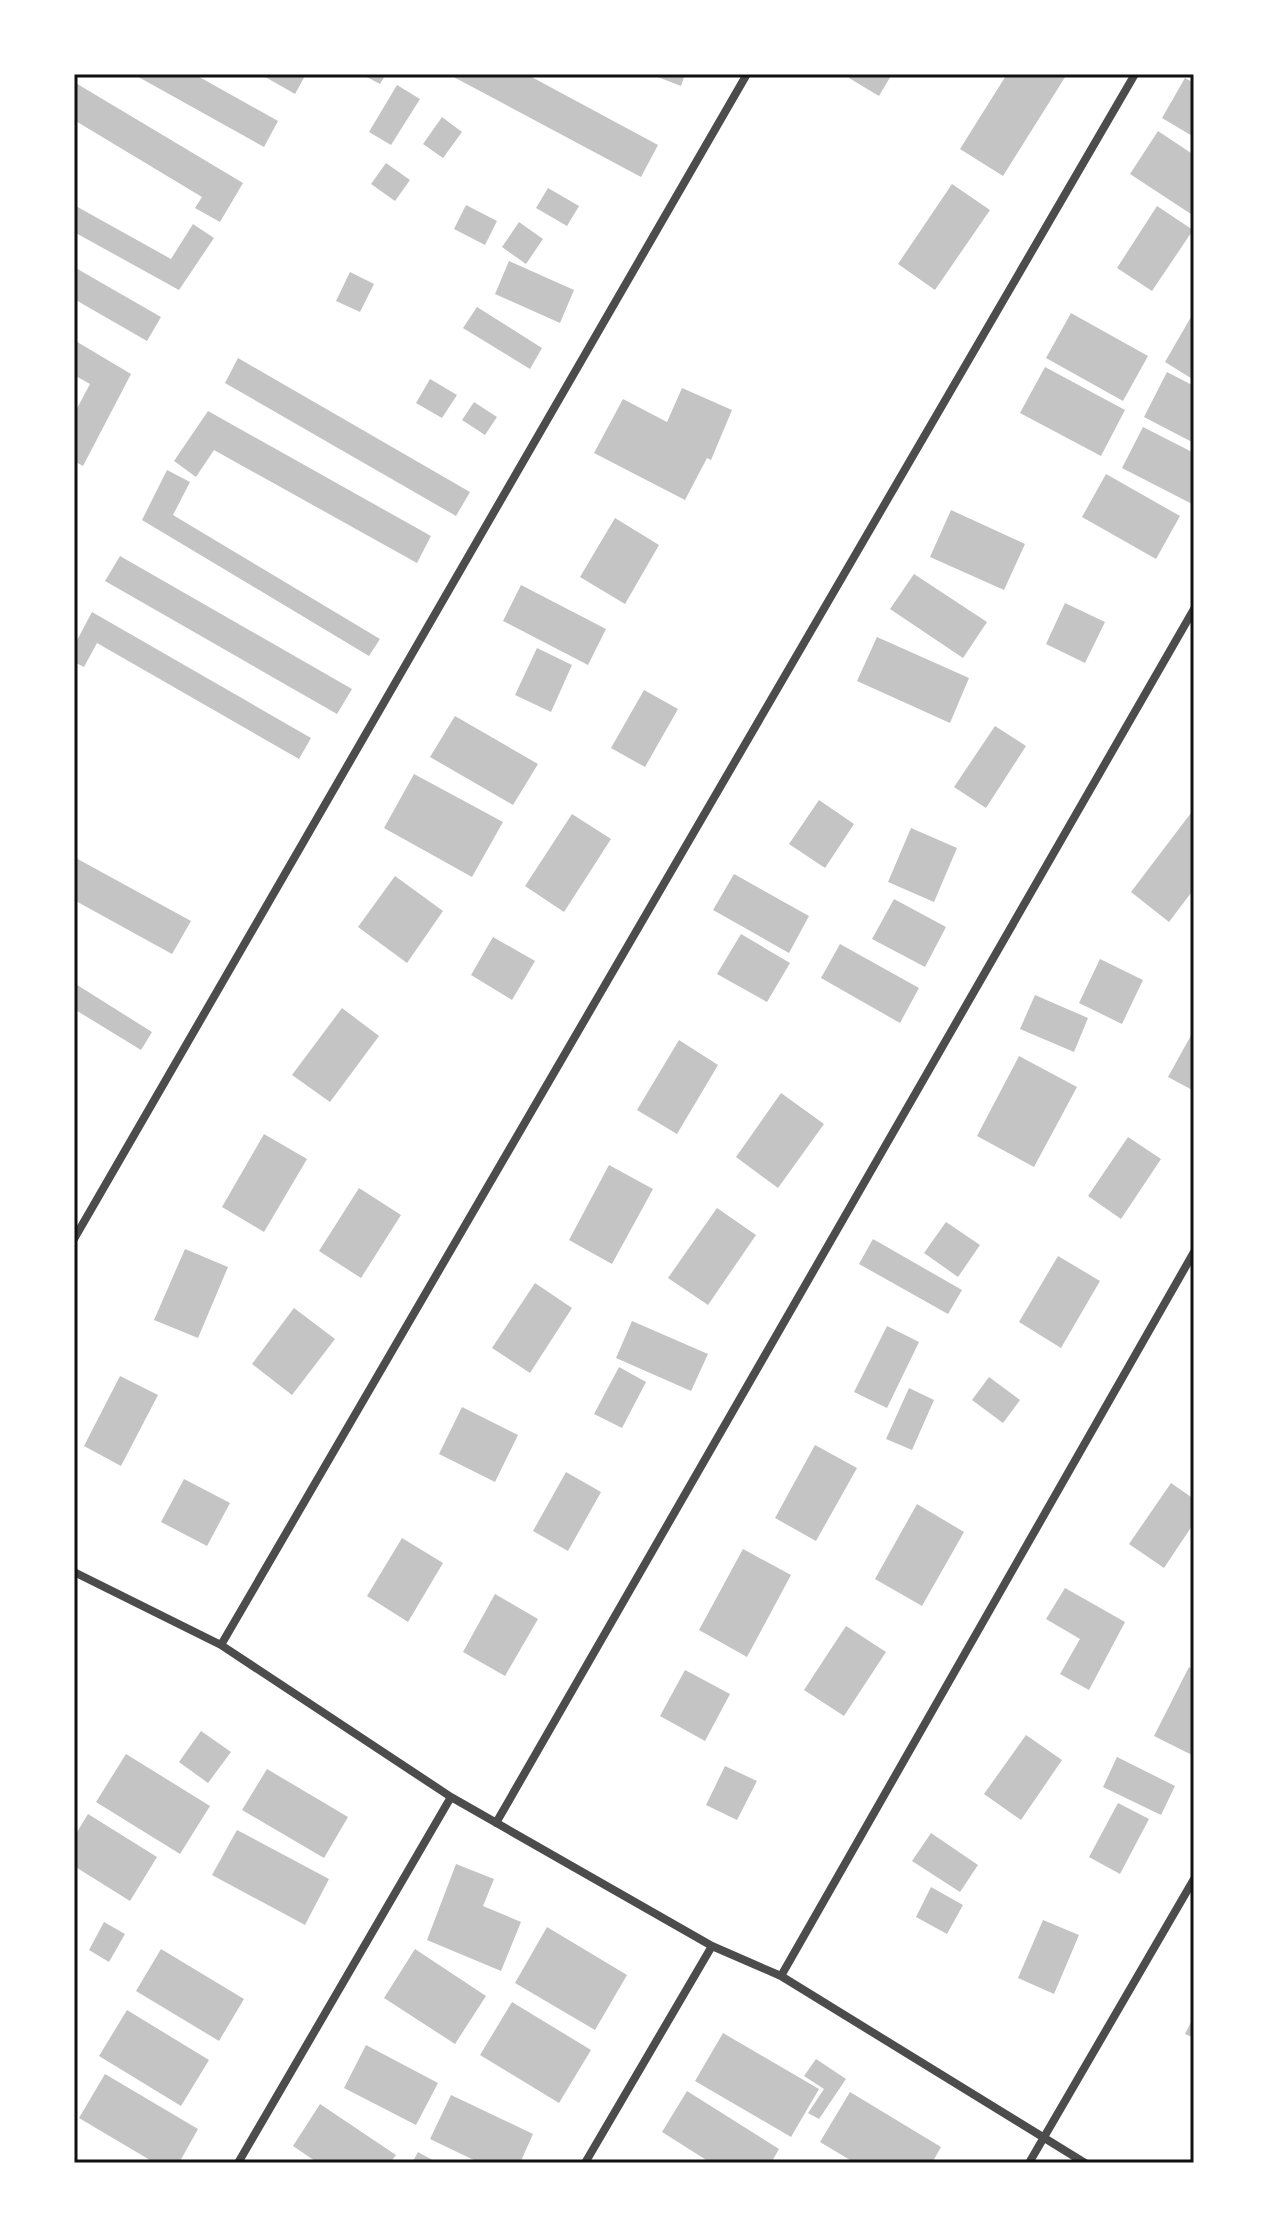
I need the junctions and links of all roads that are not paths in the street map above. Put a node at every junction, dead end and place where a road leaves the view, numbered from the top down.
1 (747, 74) edge
2 (1135, 74) edge
3 (1194, 609) edge
4 (74, 1239) edge
5 (1194, 1252) edge
6 (74, 1572) edge
7 (221, 1645) junction
8 (451, 1797) junction
9 (496, 1823) junction
10 (1194, 1879) edge
11 (712, 1946) junction
12 (781, 1976) junction
13 (1043, 2139) junction
14 (238, 2163) edge
15 (585, 2163) edge
16 (1029, 2163) edge
17 (1085, 2163) edge

1 - 4 street
2 - 7 street
3 - 9 street
5 - 12 street
6 - 7 street
7 - 8 street
8 - 9 street
8 - 14 street
9 - 11 street
10 - 13 street
11 - 12 street
11 - 15 street
12 - 13 street
13 - 16 street
13 - 17 street

